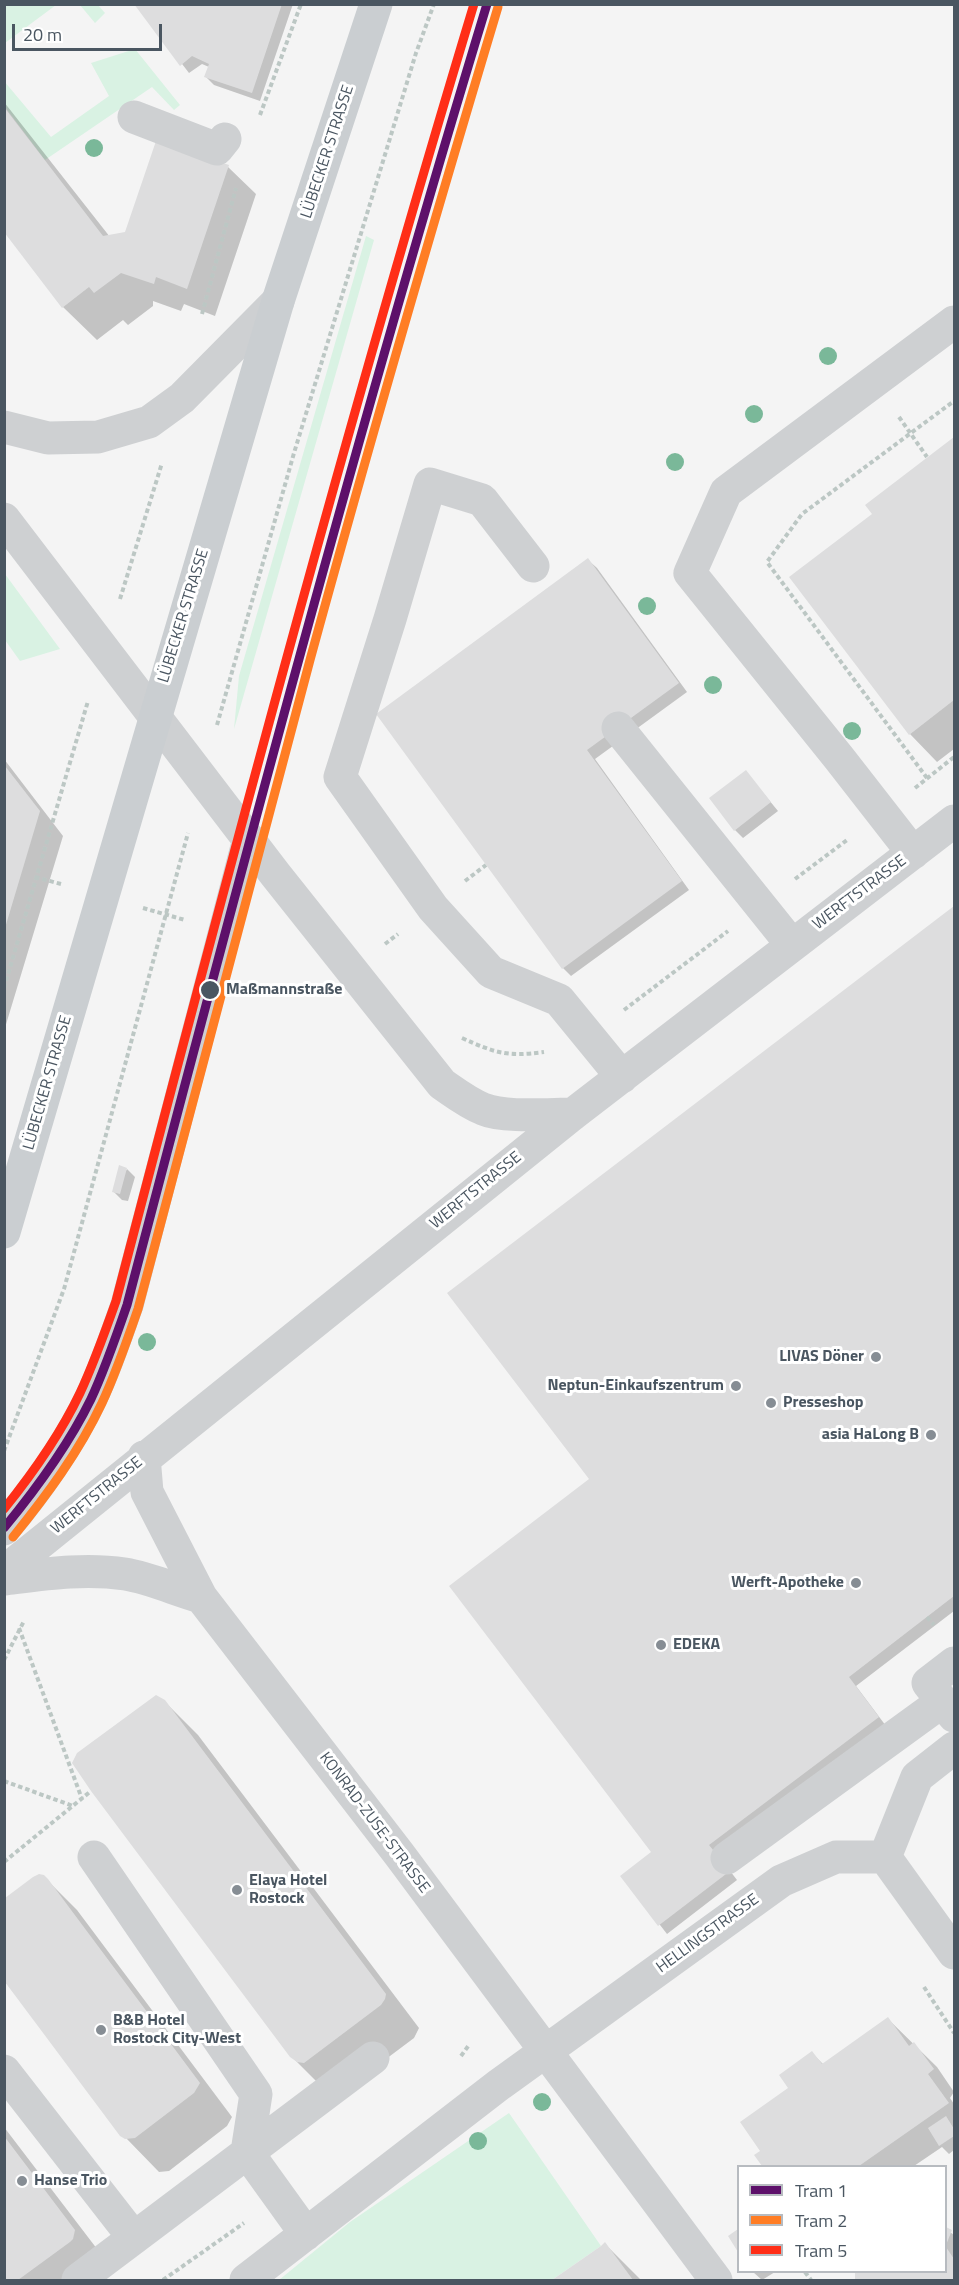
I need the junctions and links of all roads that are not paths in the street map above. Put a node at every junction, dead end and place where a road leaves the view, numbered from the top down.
1 (376, 4) edge
2 (134, 117) dead end
3 (225, 139) dead end
4 (278, 301) junction
5 (954, 322) edge
6 (4, 427) edge
7 (4, 519) edge
8 (533, 566) dead end
9 (155, 716) junction
10 (618, 728) dead end
11 (954, 821) edge
12 (249, 839) junction
13 (913, 853) junction
14 (792, 945) junction
15 (622, 1077) junction
16 (573, 1114) junction
17 (4, 1232) edge
18 (144, 1457) junction
19 (4, 1529) edge
20 (4, 1572) edge
21 (4, 1579) edge
22 (201, 1597) junction
23 (954, 1663) edge
24 (949, 1708) edge
25 (954, 1748) edge
26 (94, 1857) dead end
27 (885, 1857) junction
28 (727, 1858) dead end
29 (954, 1953) edge
30 (546, 2049) junction
31 (373, 2058) dead end
32 (4, 2071) edge
33 (247, 2152) junction
34 (306, 2234) junction
35 (134, 2238) junction
36 (78, 2280) edge
37 (246, 2280) edge
38 (716, 2280) edge

1 - 4 main road, LÜBECKER STRASSE
2 - 3 street
4 - 6 street
4 - 9 main road, LÜBECKER STRASSE
5 - 13 street
7 - 9 street
8 - 15 street
9 - 12 street
9 - 17 main road, LÜBECKER STRASSE
10 - 14 street
11 - 13 street, WERFTSTRASSE
12 - 16 street
12 - 19 street
13 - 14 street, WERFTSTRASSE
14 - 15 street, WERFTSTRASSE
15 - 16 street, WERFTSTRASSE
16 - 18 street, WERFTSTRASSE
18 - 20 street, WERFTSTRASSE
18 - 22 street, KONRAD-ZUSE-STRASSE
21 - 22 street
22 - 30 street, KONRAD-ZUSE-STRASSE
23 - 24 street
24 - 28 street
25 - 27 street
26 - 33 street
27 - 29 street
27 - 30 street, HELLINGSTRASSE
30 - 34 street
30 - 38 street, KONRAD-ZUSE-STRASSE
31 - 33 street
32 - 35 street
33 - 34 street
33 - 35 street
34 - 37 street
35 - 36 street

